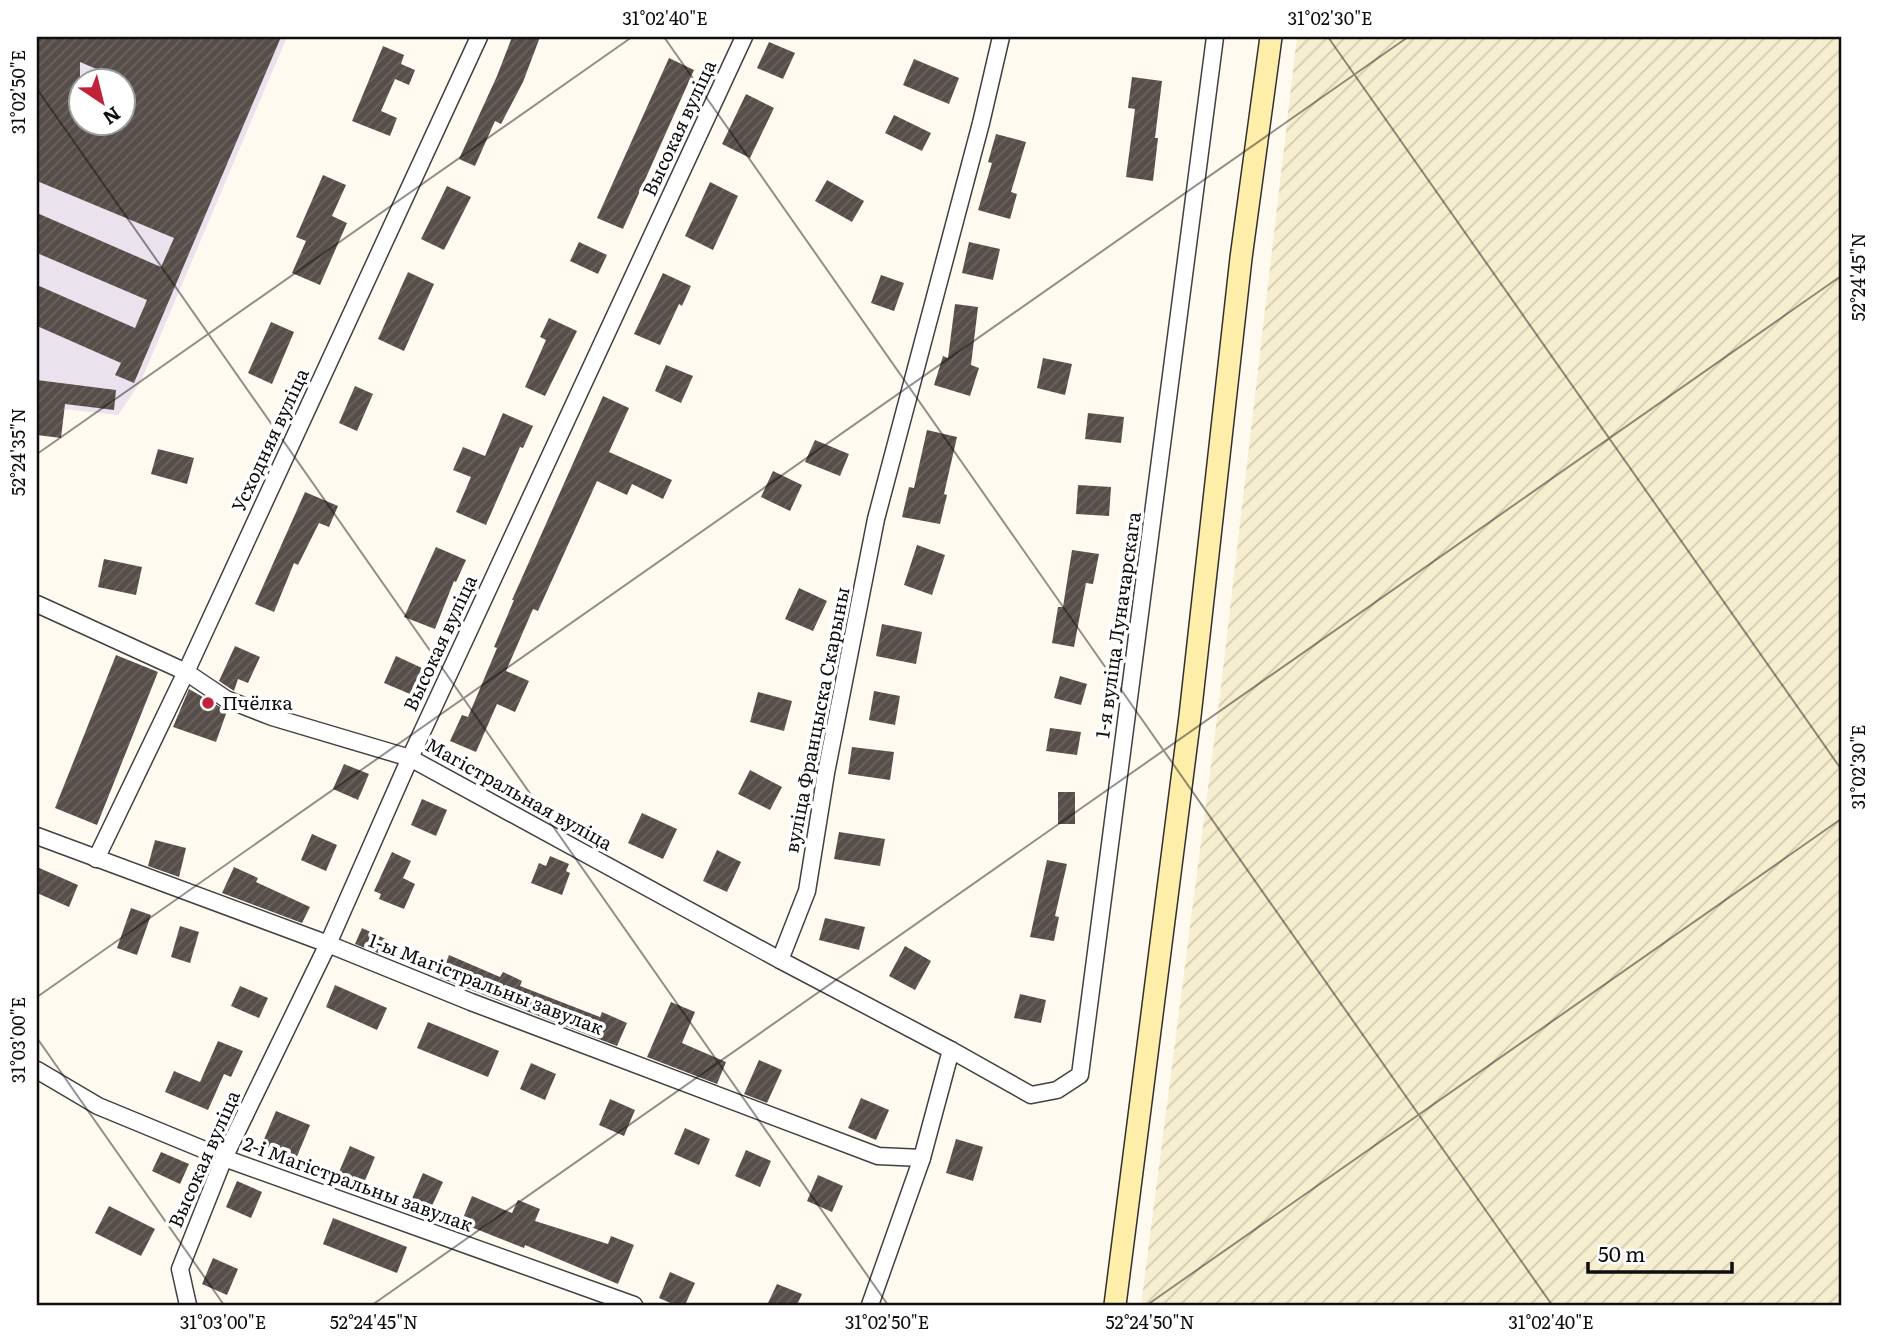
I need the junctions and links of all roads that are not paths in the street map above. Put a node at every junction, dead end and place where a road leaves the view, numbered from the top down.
1 (479, 37) edge
2 (744, 37) edge
3 (1001, 37) edge
4 (1215, 37) edge
5 (1271, 37) edge
6 (37, 604) edge
7 (186, 672) junction
8 (410, 758) junction
9 (37, 836) edge
10 (96, 859) junction
11 (328, 944) junction
12 (780, 960) junction
13 (951, 1050) junction
14 (37, 1070) edge
15 (224, 1158) junction
16 (922, 1158) junction
17 (188, 1305) edge
18 (634, 1305) edge
19 (870, 1305) edge
20 (1115, 1305) edge

1 - 7 street, Усходняя вуліца
2 - 8 street, Высокая вуліца
3 - 12 street, вуліца Францыска Скарыны
4 - 13 street, 1-я вуліца Луначарскага
5 - 20 street
6 - 7 street, Магістральная вуліца
7 - 8 street, Магістральная вуліца
7 - 10 street, Усходняя вуліца
8 - 11 street, Высокая вуліца
8 - 12 street, Магістральная вуліца
9 - 10 street, 1-ы Магістральны завулак
10 - 11 street, 1-ы Магістральны завулак
11 - 15 street, Высокая вуліца
11 - 16 street, 1-ы Магістральны завулак
12 - 13 street
13 - 16 street
14 - 15 street, 2-і Магістральны завулак
15 - 17 street, Высокая вуліца
15 - 18 street, 2-і Магістральны завулак
16 - 19 street

